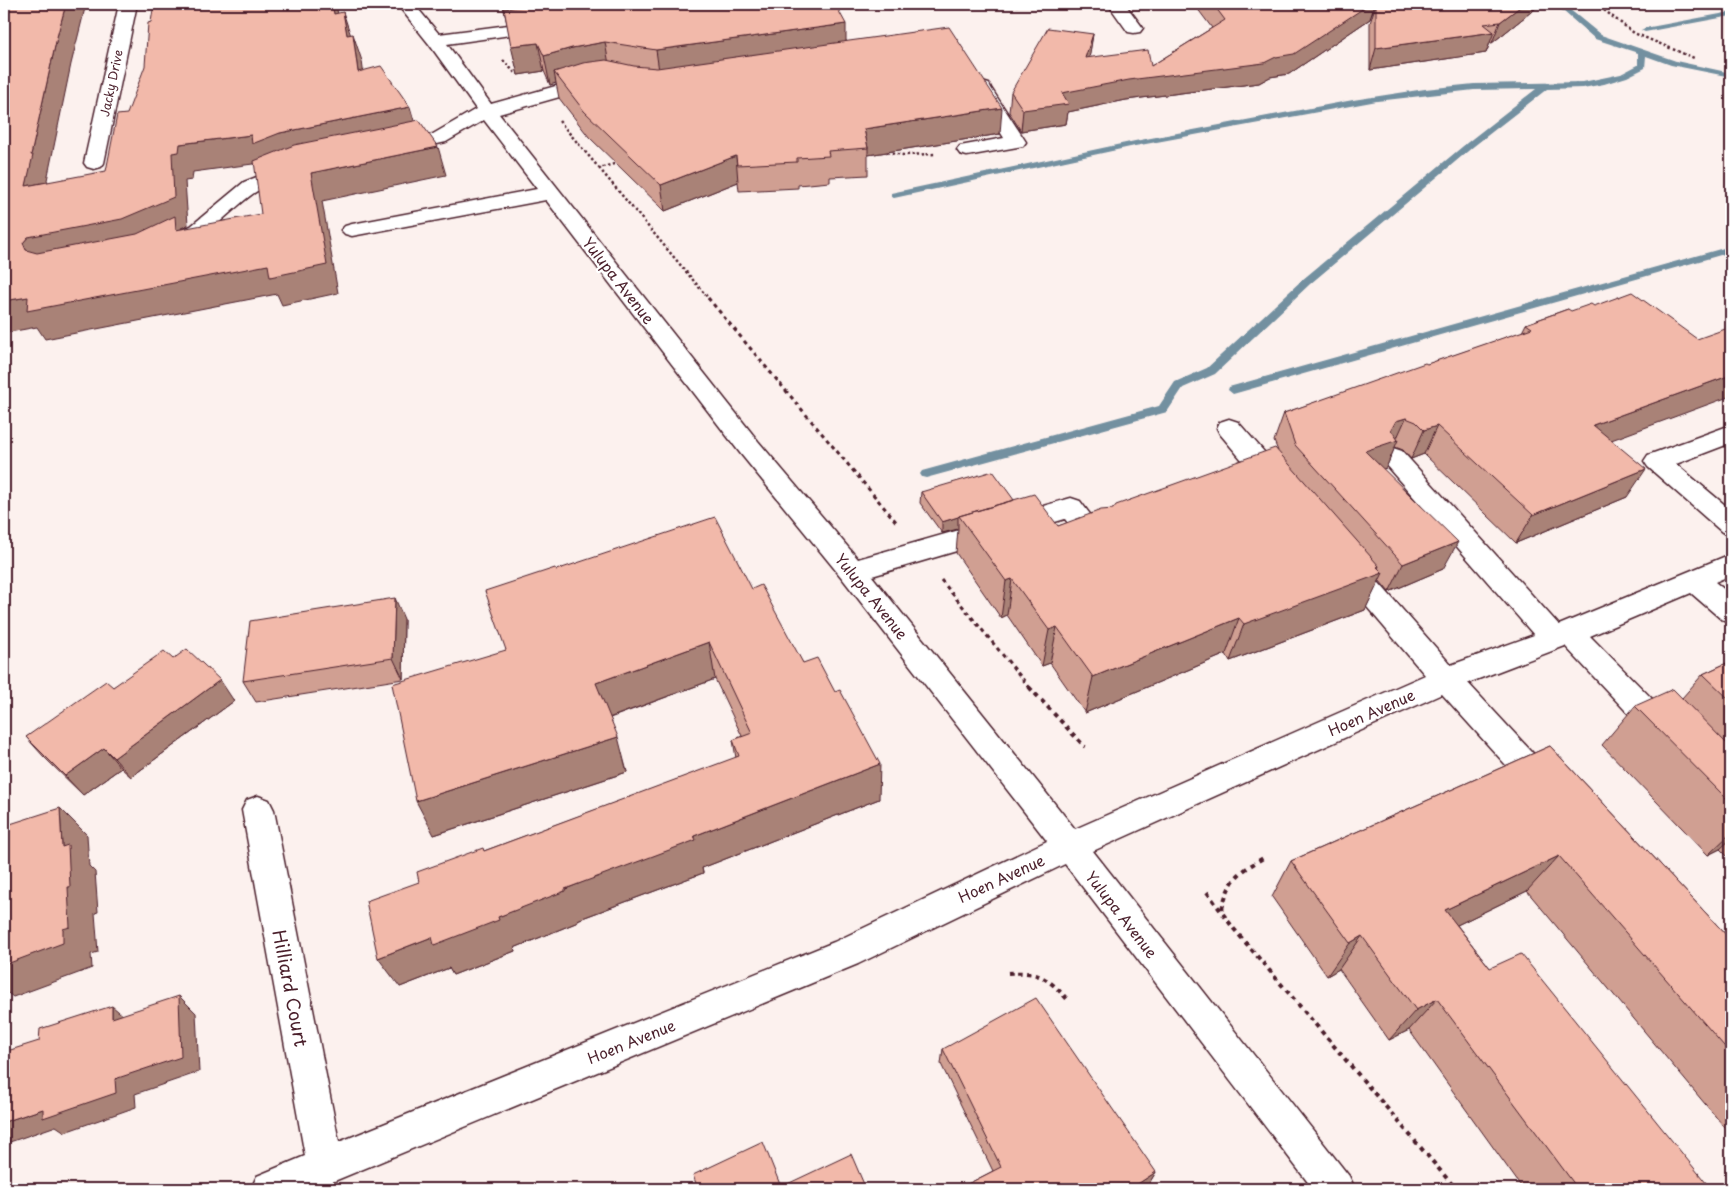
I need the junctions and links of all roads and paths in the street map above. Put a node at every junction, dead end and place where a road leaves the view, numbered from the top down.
1 (128, 4) edge
2 (405, 4) edge
3 (1116, 4) edge
4 (1596, 4) edge
5 (564, 23) edge
6 (1134, 28) dead end
7 (478, 34) junction
8 (436, 40) junction
9 (1694, 58) dead end
10 (974, 76) edge
11 (610, 78) edge
12 (538, 96) junction
13 (488, 111) junction
14 (883, 144) edge
15 (383, 150) edge
16 (967, 150) joint
17 (626, 160) edge
18 (94, 163) dead end
19 (308, 164) edge
20 (599, 168) junction
21 (551, 192) junction
22 (352, 230) dead end
23 (151, 251) edge
24 (1229, 428) dead end
25 (1731, 434) edge
26 (1393, 457) edge
27 (1293, 502) edge
28 (1731, 525) edge
29 (1095, 538) edge
30 (1331, 546) edge
31 (920, 553) junction
32 (1731, 564) edge
33 (852, 571) junction
34 (1694, 580) junction
35 (1731, 612) edge
36 (1562, 636) junction
37 (1446, 680) junction
38 (1085, 747) dead end
39 (1686, 753) edge
40 (258, 810) dead end
41 (1566, 810) edge
42 (1069, 846) junction
43 (1265, 857) dead end
44 (1207, 892) dead end
45 (1222, 909) junction
46 (1008, 973) dead end
47 (1067, 999) dead end
48 (325, 1166) junction
49 (270, 1189) edge
50 (1336, 1189) edge
51 (1456, 1189) edge

1 - 18 street, Jacky Drive
2 - 8 street, Yulupa Avenue
3 - 6 street
4 - 9 path
5 - 7 street
7 - 8 street
7 - 12 path
8 - 13 street, Yulupa Avenue
10 - 16 street
11 - 12 street
12 - 13 street
12 - 20 path
13 - 15 street
13 - 21 street, Yulupa Avenue
14 - 16 path
17 - 20 path
19 - 23 street
20 - 31 path
21 - 22 street
21 - 33 street, Yulupa Avenue
24 - 27 street
25 - 28 street
26 - 36 street
29 - 31 street
30 - 37 street
31 - 33 street
31 - 38 path
32 - 34 street, Hoen Avenue
33 - 42 street, Yulupa Avenue
34 - 35 street
34 - 36 street, Hoen Avenue
36 - 37 street, Hoen Avenue
36 - 39 street
37 - 41 street
37 - 42 street, Hoen Avenue
40 - 48 street, Hilliard Court
42 - 48 street, Hoen Avenue
42 - 50 street, Yulupa Avenue
43 - 45 path
44 - 45 path
45 - 51 path
46 - 47 path
48 - 49 street, Hoen Avenue

